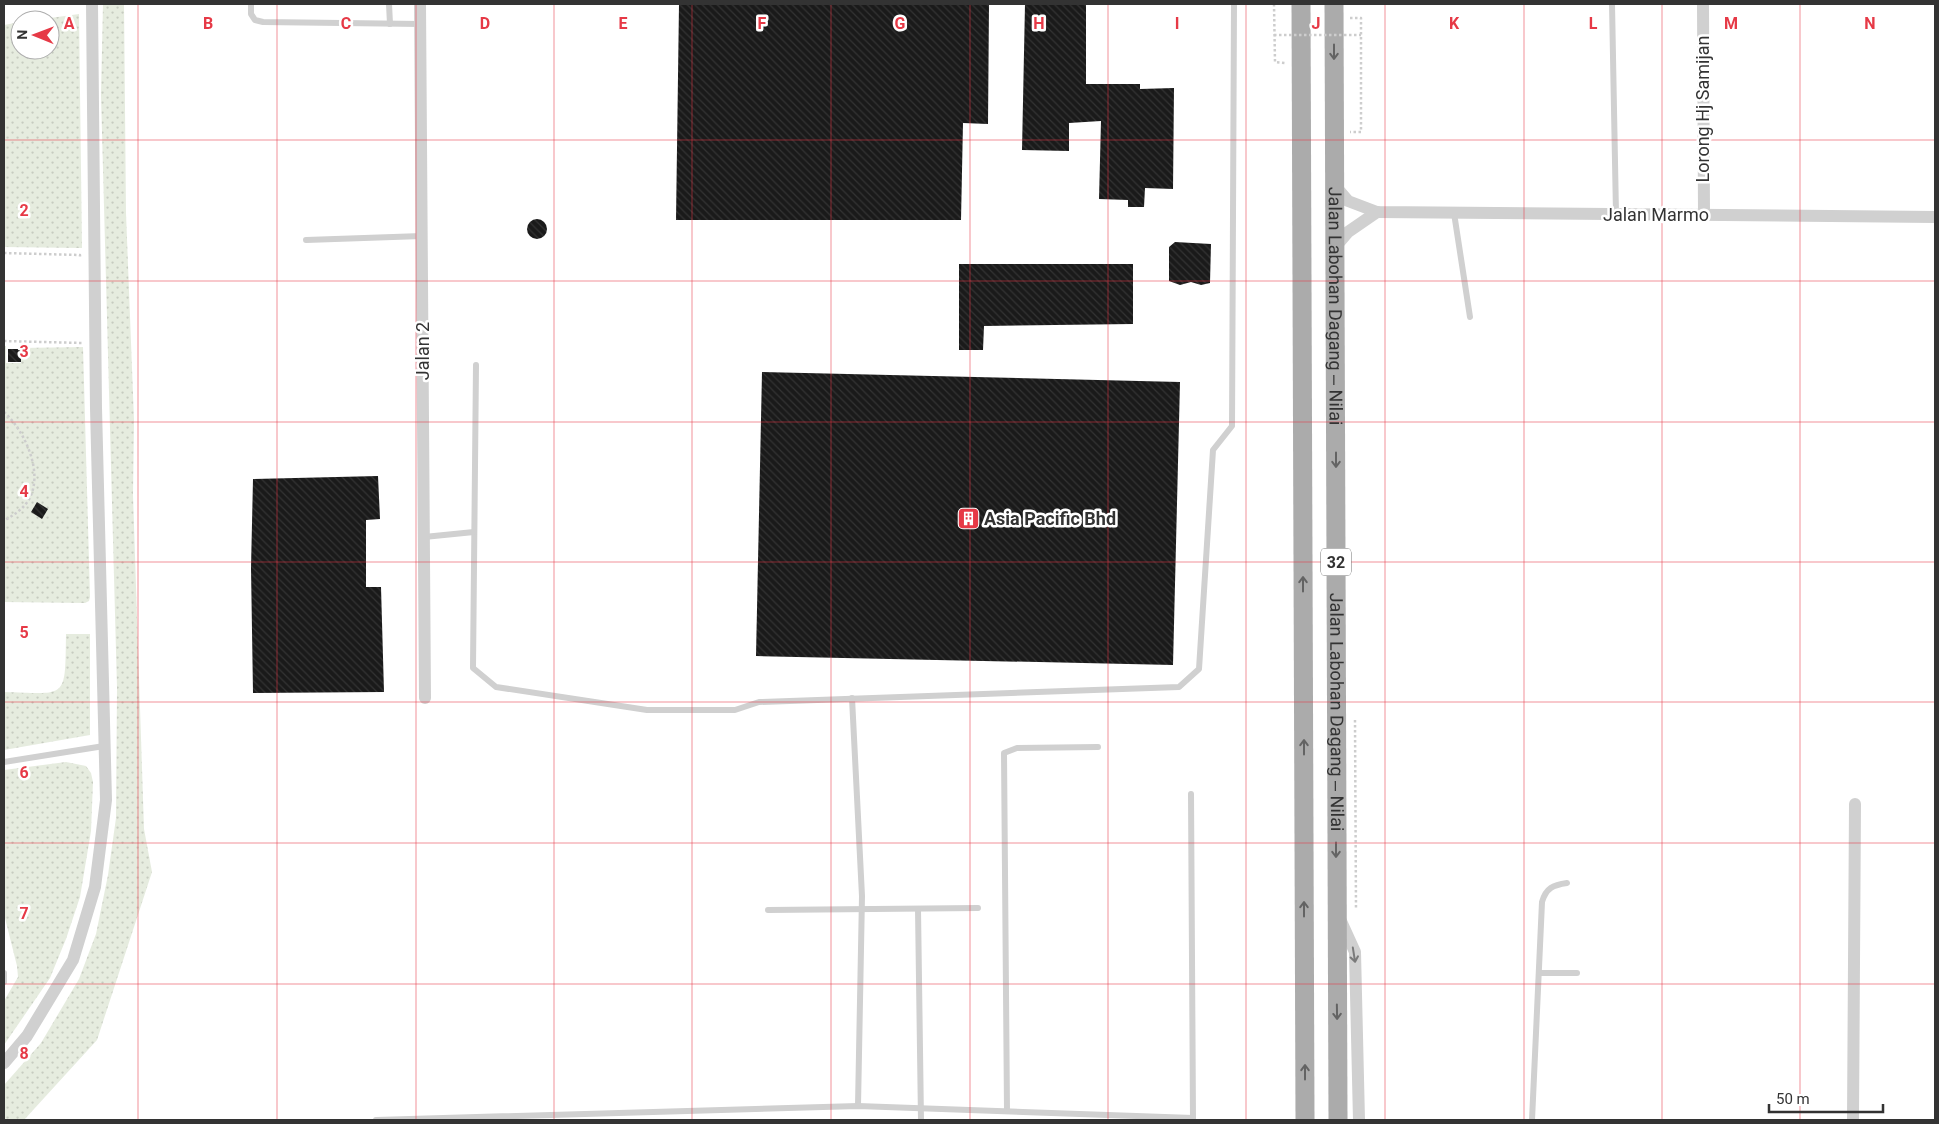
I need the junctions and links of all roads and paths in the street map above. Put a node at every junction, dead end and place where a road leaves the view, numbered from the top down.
1 (92, 4) edge
2 (251, 4) edge
3 (389, 4) edge
4 (420, 4) edge
5 (1234, 4) edge
6 (1274, 4) edge
7 (1301, 4) edge
8 (1334, 4) edge
9 (1612, 4) edge
10 (1703, 4) edge
11 (1347, 18) dead end
12 (390, 24) junction
13 (420, 24) junction
14 (1274, 35) junction
15 (1362, 35) junction
16 (1302, 65) junction
17 (1361, 132) dead end
18 (1336, 187) junction
19 (1377, 212) junction
20 (1454, 213) junction
21 (1616, 214) junction
22 (1704, 215) junction
23 (1935, 217) edge
24 (422, 236) junction
25 (306, 240) dead end
26 (1336, 246) junction
27 (4, 253) edge
28 (80, 264) dead end
29 (1470, 317) dead end
30 (81, 334) dead end
31 (4, 341) edge
32 (81, 344) junction
33 (95, 344) junction
34 (476, 365) dead end
35 (4, 412) edge
36 (4, 521) edge
37 (474, 532) junction
38 (424, 537) junction
39 (425, 698) dead end
40 (852, 698) junction
41 (104, 746) junction
42 (1098, 747) dead end
43 (4, 762) edge
44 (1191, 794) dead end
45 (1855, 804) dead end
46 (1567, 883) dead end
47 (978, 908) dead end
48 (918, 909) junction
49 (768, 910) dead end
50 (862, 910) junction
51 (1336, 910) junction
52 (4, 973) edge
53 (1540, 973) junction
54 (1577, 973) dead end
55 (4, 982) edge
56 (4, 1063) edge
57 (858, 1106) junction
58 (920, 1108) junction
59 (1007, 1111) junction
60 (1121, 1118) edge
61 (1193, 1119) edge
62 (376, 1120) edge
63 (920, 1120) edge
64 (1305, 1120) edge
65 (1338, 1120) edge
66 (1359, 1120) edge
67 (1532, 1120) edge
68 (1853, 1120) edge

1 - 33 street
2 - 12 lane
3 - 12 lane
4 - 13 street, Jalan 2
5 - 40 lane
6 - 14 path
7 - 16 main road, Jalan Labohan Dagang ‒ Nilai / 32
8 -> 18 main road, Jalan Labohan Dagang ‒ Nilai / 32
9 - 21 lane
10 - 22 street, Lorong Hj Samijan
11 - 15 path
12 - 13 lane
13 - 24 street, Jalan 2
14 - 15 path, bridge
14 - 16 path
15 - 17 path
64 -> 16 main road, Jalan Labohan Dagang ‒ Nilai / 32
18 - 19 street
18 - 26 main road, Jalan Labohan Dagang ‒ Nilai / 32
19 - 20 street, Jalan Marmo
19 - 26 street
20 - 21 street, Jalan Marmo
20 - 29 lane
21 - 22 street, Jalan Marmo
22 - 23 street, Jalan Marmo
24 - 25 lane
24 - 38 street, Jalan 2
26 -> 51 main road, Jalan Labohan Dagang ‒ Nilai / 32
27 - 28 path
30 - 32 path
31 - 32 path
32 - 33 path
33 - 41 street
34 - 37 lane
35 - 36 path
37 - 38 lane
37 - 40 lane
38 - 39 street, Jalan 2
40 - 50 lane
41 - 43 lane
41 - 56 street
42 - 59 lane
44 - 61 lane
45 - 68 street
46 - 53 lane
47 - 48 lane
48 - 50 lane
48 - 58 lane
49 - 50 lane
50 - 57 lane
51 -> 65 main road, Jalan Labohan Dagang ‒ Nilai / 32
51 -> 66 street
52 - 55 lane
53 - 54 lane
53 - 67 lane
57 - 58 lane
57 - 62 lane
58 - 59 lane
58 - 63 lane
59 - 60 lane
60 - 61 lane

